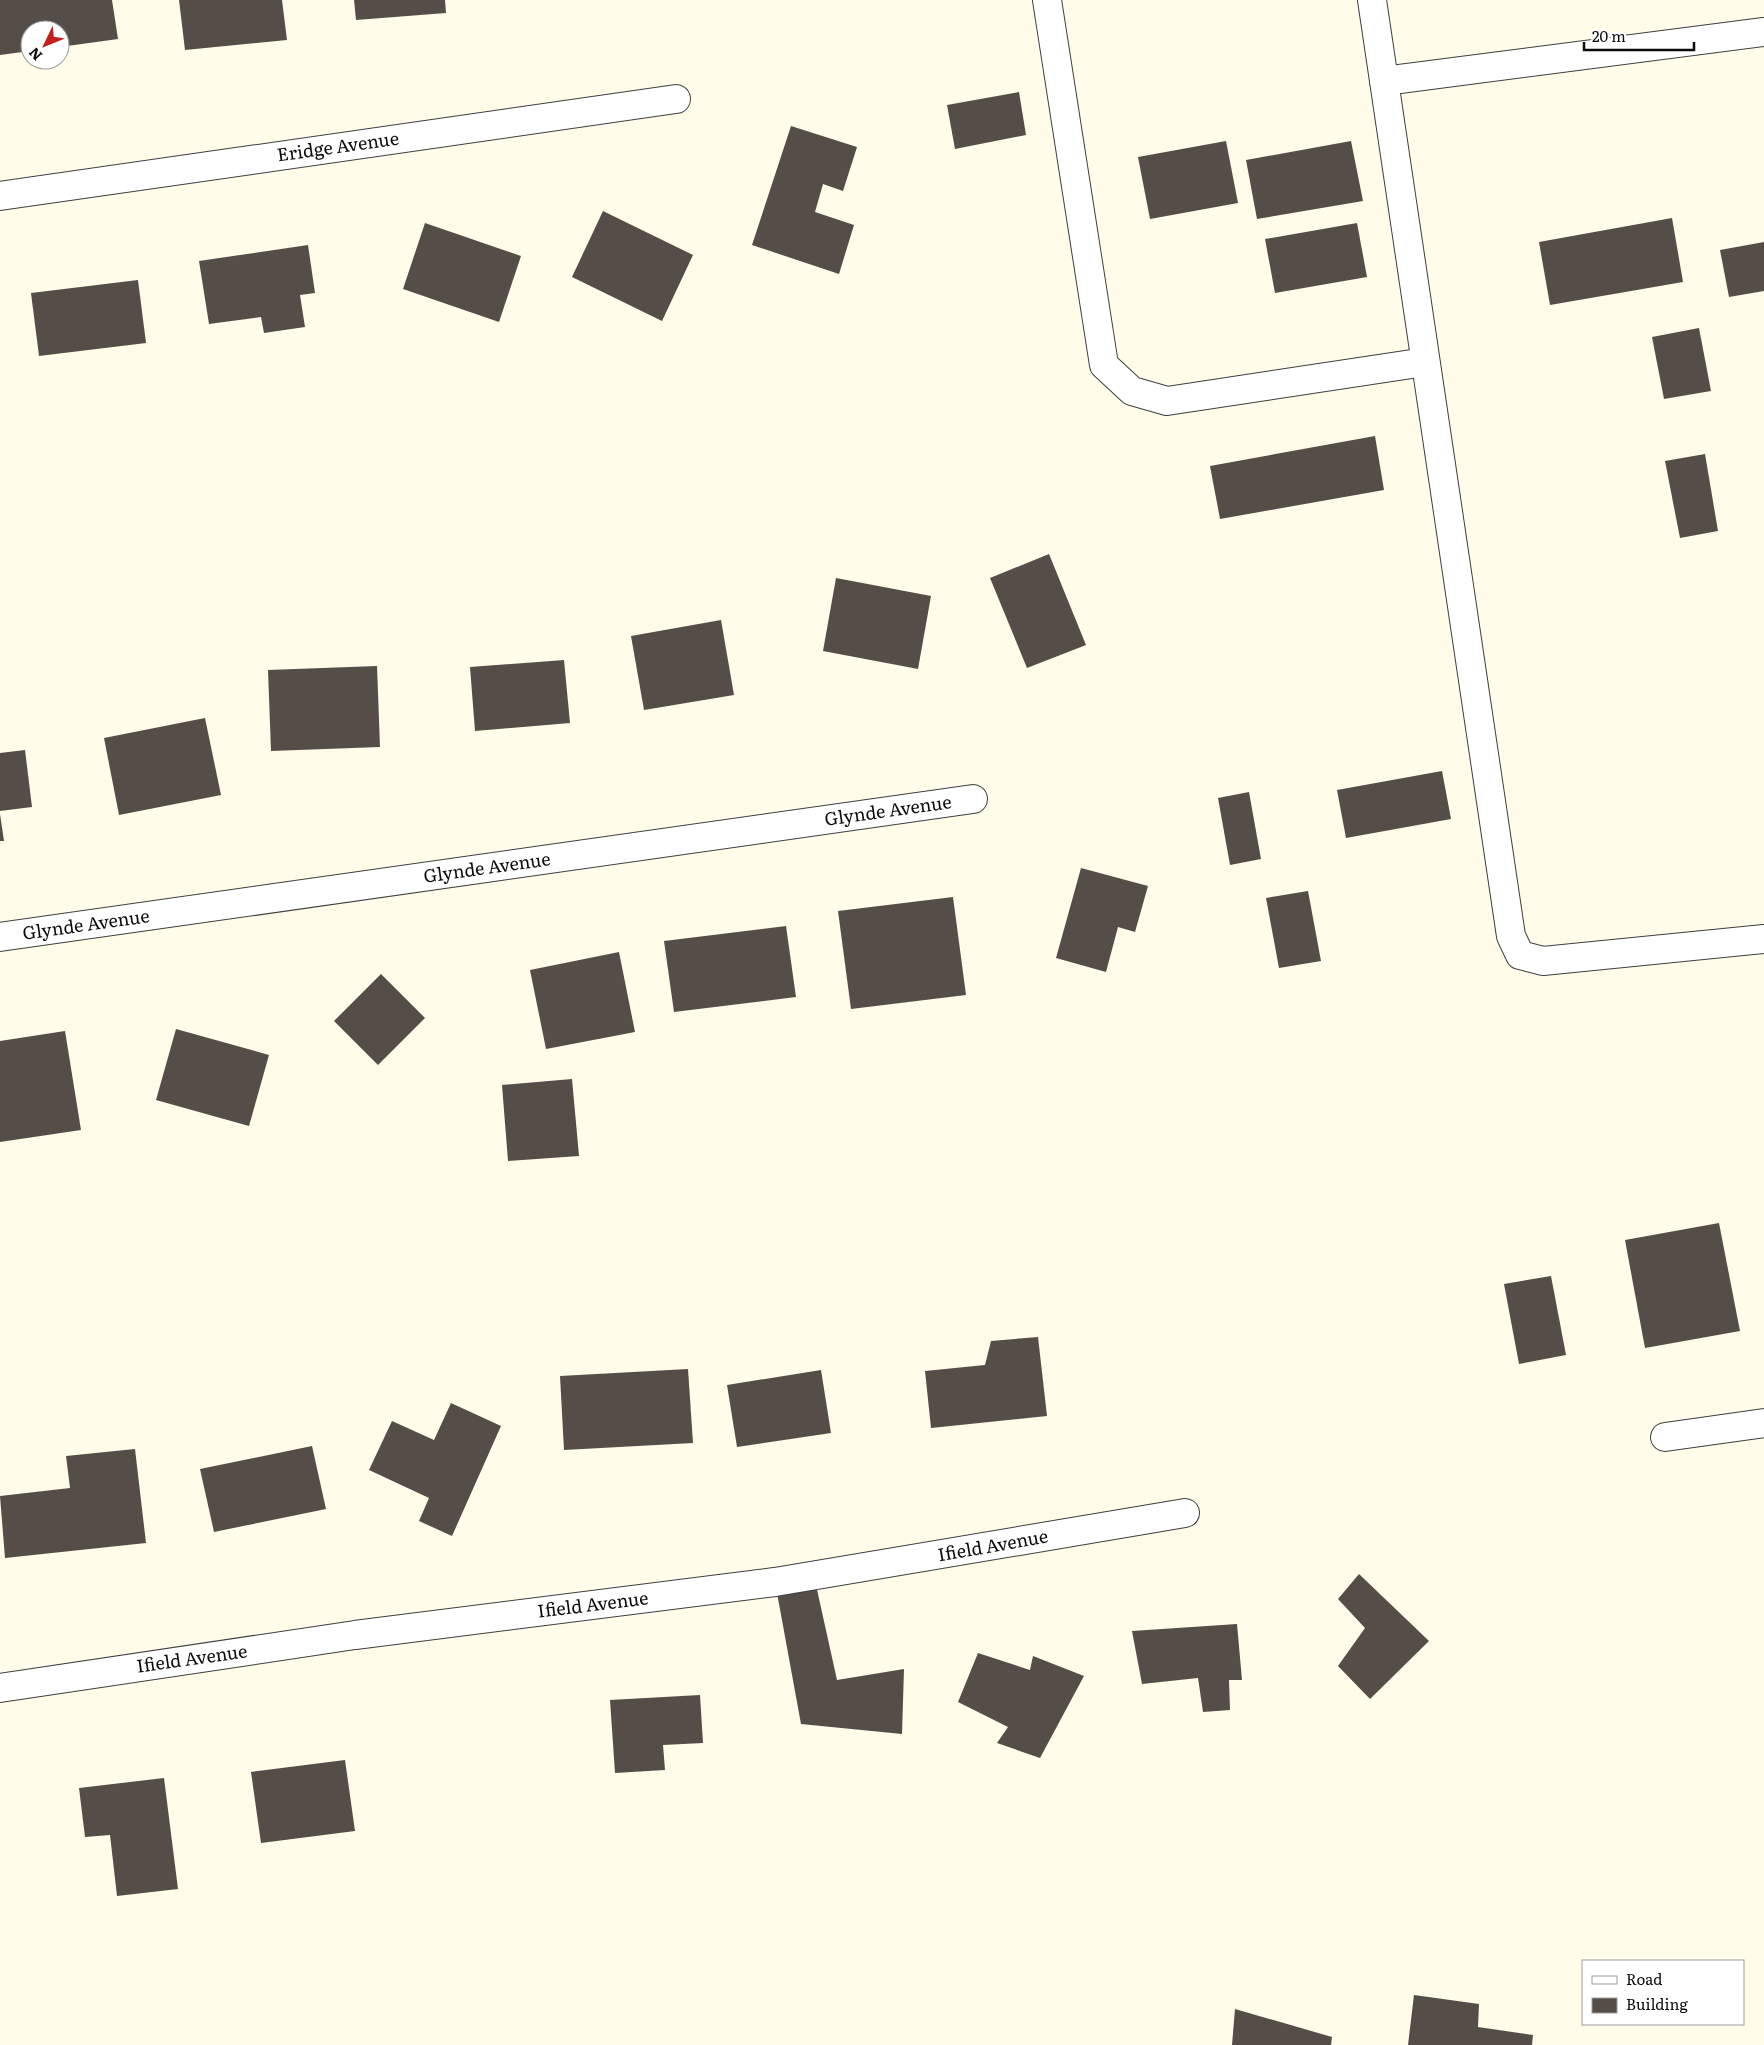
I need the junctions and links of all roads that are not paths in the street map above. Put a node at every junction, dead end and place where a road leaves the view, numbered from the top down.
1 (1047, 0) edge
2 (1372, 0) edge
3 (1764, 32) edge
4 (1384, 81) junction
5 (676, 98) dead end
6 (0, 196) edge
7 (1425, 362) junction
8 (973, 799) dead end
9 (0, 937) edge
10 (1764, 939) edge
11 (1764, 1423) edge
12 (1665, 1437) dead end
13 (1184, 1513) dead end
14 (0, 1688) edge

1 - 7 street
2 - 4 street
3 - 4 street
4 - 7 street
5 - 6 street, Eridge Avenue
7 - 10 street
8 - 9 street, Glynde Avenue
11 - 12 street
13 - 14 street, Ifield Avenue

